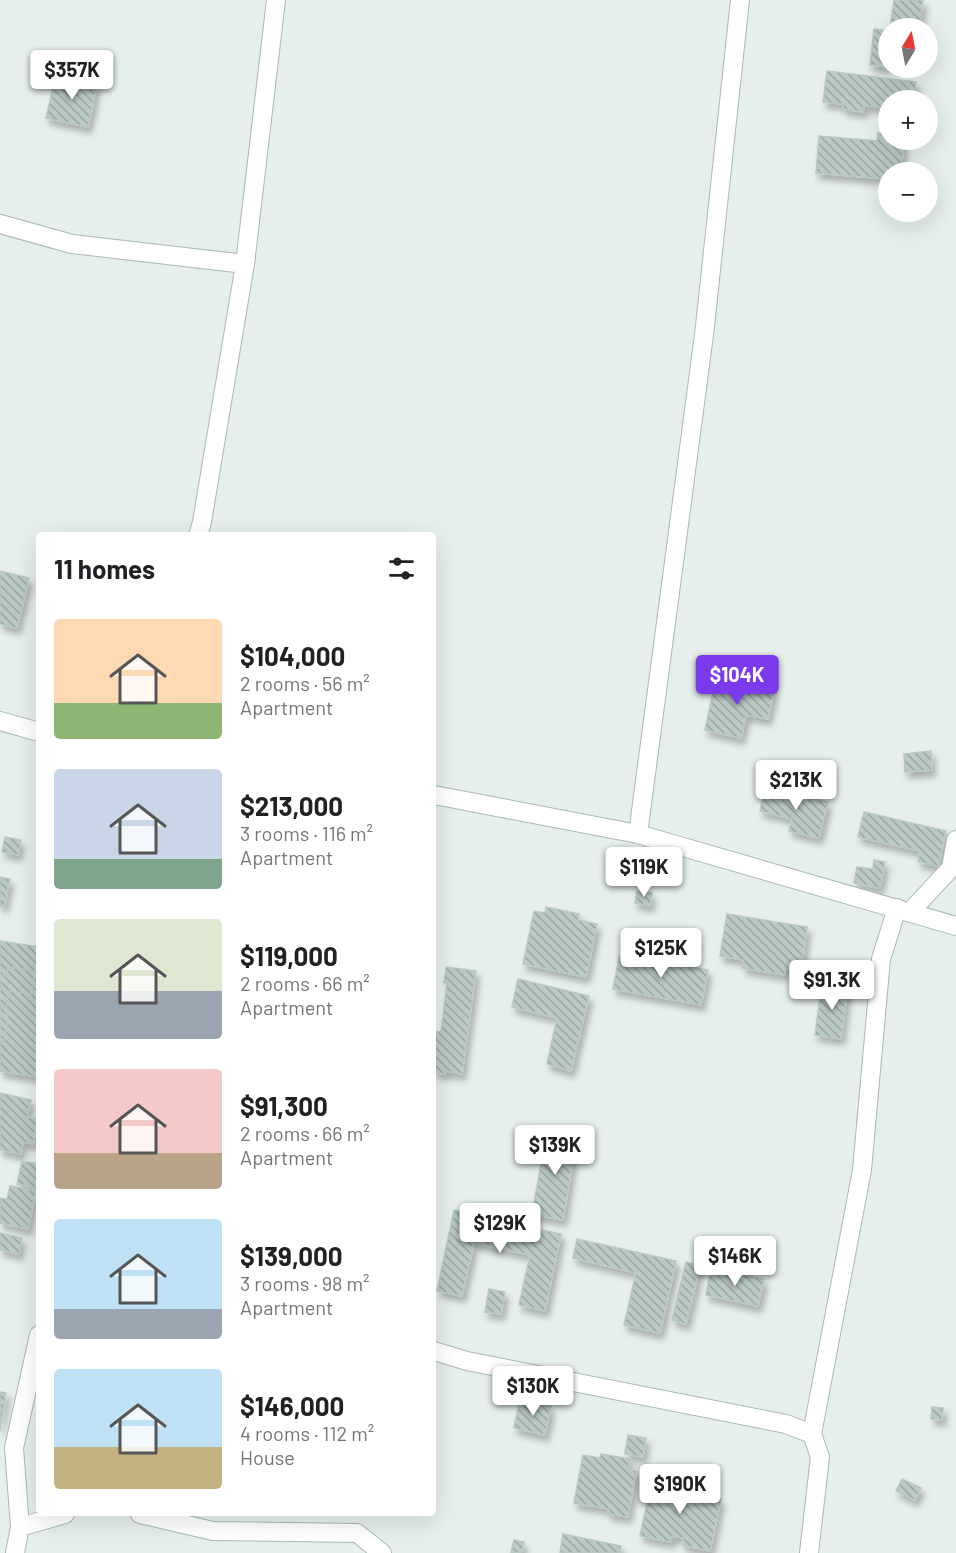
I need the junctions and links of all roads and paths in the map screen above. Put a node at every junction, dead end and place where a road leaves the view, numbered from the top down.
1 (276, 0) edge
2 (740, 0) edge
3 (0, 224) edge
4 (245, 264) junction
5 (199, 532) edge
6 (0, 721) edge
7 (36, 731) edge
8 (436, 795) edge
9 (638, 834) junction
10 (956, 840) edge
11 (904, 910) junction
12 (956, 926) edge
13 (36, 1346) edge
14 (436, 1352) edge
15 (812, 1434) junction
16 (7, 1448) edge
17 (58, 1516) edge
18 (149, 1516) edge
19 (20, 1527) junction
20 (15, 1553) edge
21 (382, 1553) edge
22 (809, 1553) edge

1 - 4 street
2 - 9 street
3 - 4 street
4 - 5 street
6 - 7 street
8 - 9 street
9 - 11 street
10 - 11 street
11 - 12 street
11 - 15 street
13 - 16 street
14 - 15 street
15 - 22 street
16 - 19 street
17 - 19 street
18 - 21 street
19 - 20 street

